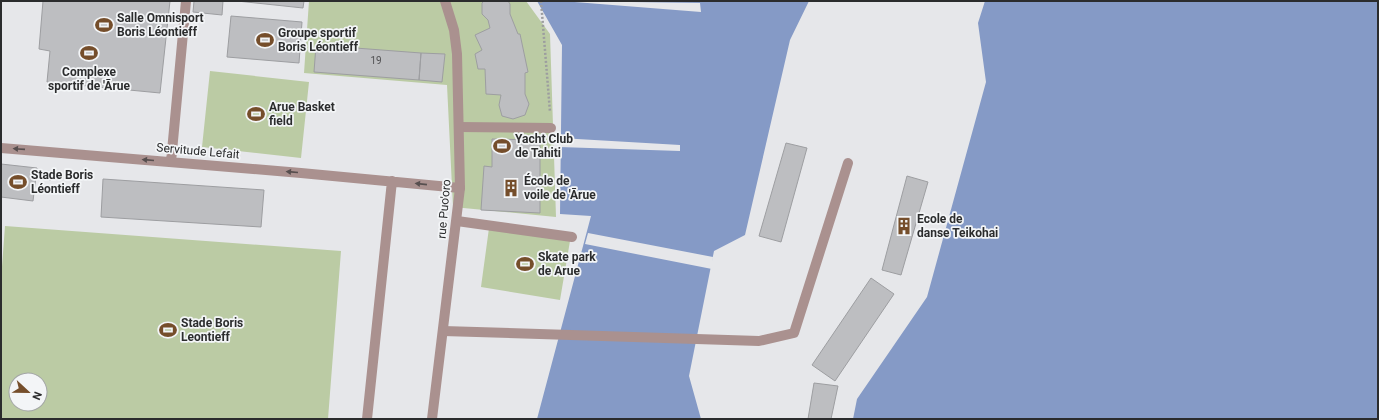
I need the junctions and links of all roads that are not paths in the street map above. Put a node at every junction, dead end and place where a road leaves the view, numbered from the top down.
1 (186, 1) edge
2 (445, 1) edge
3 (459, 127) junction
4 (551, 128) road end
5 (1, 148) edge
6 (171, 162) junction
7 (848, 163) dead end
8 (392, 181) junction
9 (460, 188) junction
10 (457, 221) junction
11 (572, 237) dead end
12 (443, 331) junction
13 (367, 419) edge
14 (432, 419) edge

1 - 6 street
2 - 3 street, rue Puo'oro
3 - 4 street
3 - 9 street, rue Puo'oro
6 -> 5 street, Servitude Lefait
8 -> 6 street, Servitude Lefait
7 - 12 street
9 -> 8 street, Servitude Lefait
8 - 13 street
9 - 10 street, rue Puo'oro
10 - 11 street
10 - 12 street, rue Puo'oro
12 - 14 street, rue Puo'oro

